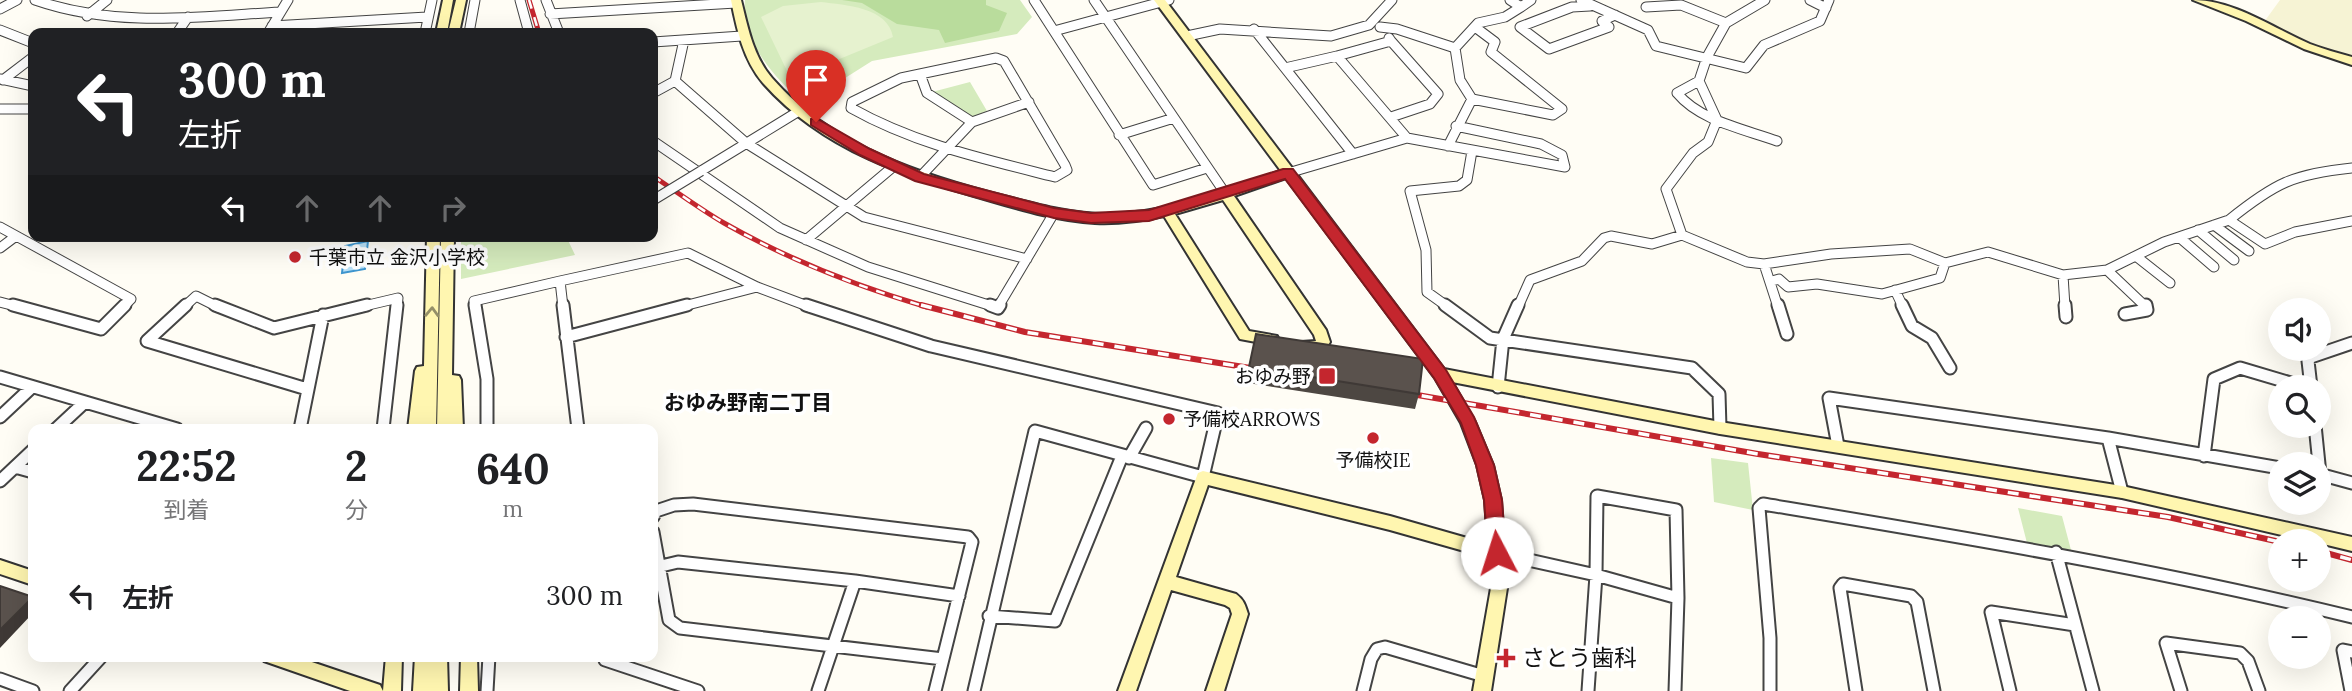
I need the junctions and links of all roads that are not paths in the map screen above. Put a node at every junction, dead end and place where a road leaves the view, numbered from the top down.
1 (17, 0) edge
2 (35, 0) edge
3 (107, 0) edge
4 (256, 0) edge
5 (288, 0) edge
6 (432, 0) edge
7 (447, 0) edge
8 (461, 0) edge
9 (475, 0) edge
10 (520, 0) edge
11 (546, 0) edge
12 (1034, 0) edge
13 (1094, 0) edge
14 (1163, 0) edge
15 (1392, 0) edge
16 (1510, 0) edge
17 (1531, 0) edge
18 (1581, 0) edge
19 (1765, 0) edge
20 (1810, 0) edge
21 (2198, 0) edge
22 (736, 1) edge
23 (1643, 4) edge
24 (1827, 4) edge
25 (1521, 6) junction
26 (1590, 6) junction
27 (0, 9) edge
28 (280, 12) junction
29 (248, 13) junction
30 (550, 14) junction
31 (1615, 15) junction
32 (87, 16) junction
33 (188, 17) junction
34 (427, 17) junction
35 (1105, 17) junction
36 (1636, 23) junction
37 (1726, 23) junction
38 (1369, 25) junction
39 (1380, 26) junction
40 (1475, 27) junction
41 (180, 28) edge
42 (271, 28) edge
43 (294, 28) edge
44 (426, 28) edge
45 (442, 28) edge
46 (454, 28) edge
47 (470, 28) edge
48 (527, 28) edge
49 (557, 28) edge
50 (1254, 29) junction
51 (0, 30) edge
52 (1054, 31) junction
53 (742, 36) junction
54 (1187, 36) junction
55 (684, 40) junction
56 (28, 41) edge
57 (658, 41) edge
58 (1391, 41) junction
59 (1455, 48) junction
60 (1337, 56) junction
61 (1707, 57) junction
62 (28, 61) edge
63 (2352, 61) edge
64 (1285, 68) junction
65 (920, 74) junction
66 (1, 80) edge
67 (675, 81) junction
68 (1699, 81) junction
69 (28, 85) edge
70 (658, 90) edge
71 (1472, 99) junction
72 (1029, 102) junction
73 (0, 109) edge
74 (28, 109) edge
75 (799, 111) junction
76 (1391, 117) junction
77 (1716, 117) junction
78 (1174, 118) junction
79 (972, 122) junction
80 (1456, 126) junction
81 (1119, 135) junction
82 (1407, 138) junction
83 (1777, 141) dead end
84 (746, 143) junction
85 (658, 144) edge
86 (1448, 146) junction
87 (945, 150) junction
88 (1472, 151) junction
89 (1353, 154) junction
90 (894, 166) junction
91 (2352, 168) edge
92 (1208, 169) junction
93 (701, 171) junction
94 (1288, 173) junction
95 (920, 177) junction
96 (1225, 193) junction
97 (658, 197) edge
98 (848, 207) junction
99 (1167, 211) junction
100 (1054, 213) junction
101 (2229, 220) junction
102 (2352, 221) edge
103 (2214, 225) junction
104 (0, 227) edge
105 (2198, 230) junction
106 (1682, 235) junction
107 (16, 236) junction
108 (2179, 237) junction
109 (806, 240) junction
110 (434, 242) edge
111 (449, 242) edge
112 (0, 248) edge
113 (2249, 251) dead end
114 (2137, 257) junction
115 (1027, 259) junction
116 (2234, 260) dead end
117 (1945, 263) junction
118 (1765, 264) junction
119 (2214, 267) dead end
120 (2107, 270) junction
121 (2063, 275) junction
122 (560, 281) junction
123 (1772, 281) junction
124 (2169, 283) dead end
125 (400, 285) dead end
126 (757, 287) junction
127 (1895, 290) junction
128 (398, 298) junction
129 (0, 302) edge
130 (2126, 314) dead end
131 (323, 315) junction
132 (2066, 317) dead end
133 (1787, 334) dead end
134 (566, 337) junction
135 (447, 338) junction
136 (1503, 340) junction
137 (2352, 343) edge
138 (430, 345) junction
139 (1950, 368) dead end
140 (1440, 374) junction
141 (2310, 375) edge
142 (2268, 376) edge
143 (0, 377) edge
144 (32, 387) junction
145 (1498, 387) junction
146 (307, 389) junction
147 (85, 402) junction
148 (0, 417) edge
149 (61, 424) edge
150 (160, 424) edge
151 (301, 424) edge
152 (384, 424) edge
153 (416, 424) edge
154 (429, 424) edge
155 (444, 424) edge
156 (456, 424) edge
157 (487, 424) edge
158 (577, 424) edge
159 (1146, 428) dead end
160 (1720, 428) junction
161 (2108, 438) junction
162 (1838, 446) junction
163 (28, 455) edge
164 (2204, 456) junction
165 (1125, 457) junction
166 (2268, 466) edge
167 (15, 467) junction
168 (28, 471) edge
169 (1203, 477) junction
170 (2331, 477) edge
171 (0, 481) edge
172 (2352, 483) edge
173 (2122, 492) junction
174 (658, 510) edge
175 (2352, 544) edge
176 (2056, 552) junction
177 (1497, 553) junction
178 (0, 567) edge
179 (658, 567) edge
180 (658, 575) edge
181 (1596, 575) junction
182 (28, 576) edge
183 (855, 581) junction
184 (1165, 581) junction
185 (959, 596) junction
186 (1678, 598) junction
187 (989, 616) junction
188 (2352, 617) edge
189 (2075, 625) junction
190 (836, 645) junction
191 (2352, 652) edge
192 (943, 659) junction
193 (97, 662) edge
194 (288, 662) edge
195 (394, 662) edge
196 (423, 662) edge
197 (439, 662) edge
198 (469, 662) edge
199 (489, 662) edge
200 (611, 662) edge
201 (0, 679) edge
202 (1483, 683) edge
203 (33, 691) edge
204 (71, 691) edge
205 (374, 691) edge
206 (392, 691) edge
207 (422, 691) edge
208 (439, 691) edge
209 (469, 691) edge
210 (487, 691) edge
211 (698, 691) edge
212 (818, 691) edge
213 (935, 691) edge
214 (974, 691) edge
215 (1127, 691) edge
216 (1215, 691) edge
217 (1363, 691) edge
218 (1588, 691) edge
219 (1675, 691) edge
220 (1771, 691) edge
221 (1856, 691) edge
222 (1934, 691) edge
223 (2010, 691) edge
224 (2093, 691) edge
225 (2181, 691) edge
226 (2259, 691) edge
227 (2351, 691) edge

1 - 27 street
2 - 32 street
3 - 32 street
4 - 29 street
5 - 28 street
6 - 34 street
7 - 45 street
8 - 46 street
9 - 47 street
10 - 48 street
11 - 30 street
12 - 52 street
13 - 35 street
14 - 35 street
14 - 54 street
15 - 38 street
16 - 25 street
17 - 25 street
18 - 26 street
19 - 37 street
20 - 24 street
21 - 63 street
22 - 30 street
22 - 53 street
23 - 36 street
23 - 37 street
24 - 61 street
25 - 40 street
26 - 31 street
26 - 31 street
28 - 29 street
28 - 42 street
29 - 33 street
30 - 49 street
31 - 36 street
32 - 33 street
33 - 41 street
34 - 43 street
34 - 44 street
35 - 52 street
35 - 78 street
36 - 61 street
37 - 61 street
38 - 39 street
38 - 50 street
39 - 58 street
39 - 59 street
40 - 59 street
40 - 71 street
50 - 54 street
50 - 64 street
51 - 56 street
52 - 81 street
53 - 55 street
53 - 75 street
54 - 94 street
55 - 57 street
55 - 67 street
58 - 60 street
58 - 76 street
59 - 71 street
60 - 64 street
60 - 76 street
61 - 68 street
62 - 66 street
64 - 89 street
65 - 72 street
65 - 79 street
65 - 87 street
66 - 69 street
67 - 70 street
67 - 84 street
68 - 77 street
68 - 77 street
71 - 80 street
72 - 79 street
72 - 87 street
73 - 74 street
75 - 84 street
75 - 90 street
76 - 82 street
77 - 83 street
77 - 106 street
78 - 81 street
78 - 92 street
79 - 87 street
80 - 86 street
80 - 88 street
81 - 92 street
82 - 86 street
82 - 89 street
84 - 93 street
84 - 98 street
85 - 93 street
86 - 88 street
87 - 95 street
88 - 136 street
89 - 94 street
90 - 95 street
90 - 98 street
91 - 101 street
92 - 96 street
93 - 97 street, bridge
93 - 109 street
94 - 96 street
94 - 140 street
95 - 100 street
96 - 99 street
96 - 99 street
98 - 109 street
98 - 115 street
99 - 100 street
100 - 115 street
101 - 102 street
101 - 103 street
103 - 105 street
103 - 113 street
104 - 107 street
105 - 108 street
105 - 116 street
106 - 118 street
106 - 136 street
107 - 112 street
107 - 129 street
108 - 114 street
108 - 119 street
109 - 115 street
138 -> 110 street
111 - 135 street
114 - 120 street
114 - 124 street
117 - 118 street
117 - 121 street
117 - 127 street
118 - 123 street
120 - 121 street
120 - 130 street
121 - 132 street
122 - 126 street
122 - 134 street
122 - 157 street
123 - 127 street
123 - 133 street
125 - 128 street
126 - 134 street
126 - 169 street
127 - 139 street
128 - 131 street
128 - 152 street
131 - 146 street
131 - 146 street
134 - 158 street
135 - 155 street
135 - 156 street
136 - 145 street
136 - 160 street
137 - 141 street
138 - 153 street
138 - 154 street
140 - 145 street
140 - 177 street
142 - 164 street
143 - 144 street
144 - 147 street
144 - 148 street
145 - 160 street
146 - 151 street
147 - 149 street
147 - 150 street
159 - 165 street
160 - 162 street
161 - 162 street
161 - 164 street
161 - 173 street
162 - 173 street
163 - 167 street
164 - 166 street
165 - 169 street
165 - 187 street
165 - 187 street
167 - 168 street
167 - 171 street
169 - 177 street
169 - 184 street
170 - 172 street
173 - 175 street
174 - 185 street
176 - 188 street
176 - 189 street
176 - 220 street
177 - 181 street
177 - 202 street
178 - 182 street
179 - 183 street
180 - 190 street
181 - 186 street
181 - 186 street
181 - 218 street
183 - 185 street
183 - 190 street
184 - 215 street
184 - 216 street
185 - 192 street
186 - 219 street
187 - 214 street
189 - 223 street
189 - 224 street
190 - 192 street
190 - 212 street
191 - 227 street
192 - 213 street
193 - 204 street
194 - 205 street
195 - 206 street
196 - 207 street
197 - 208 street
198 - 209 street
199 - 210 street
200 - 211 street
201 - 203 street
202 - 217 street
221 - 222 street
225 - 226 street

